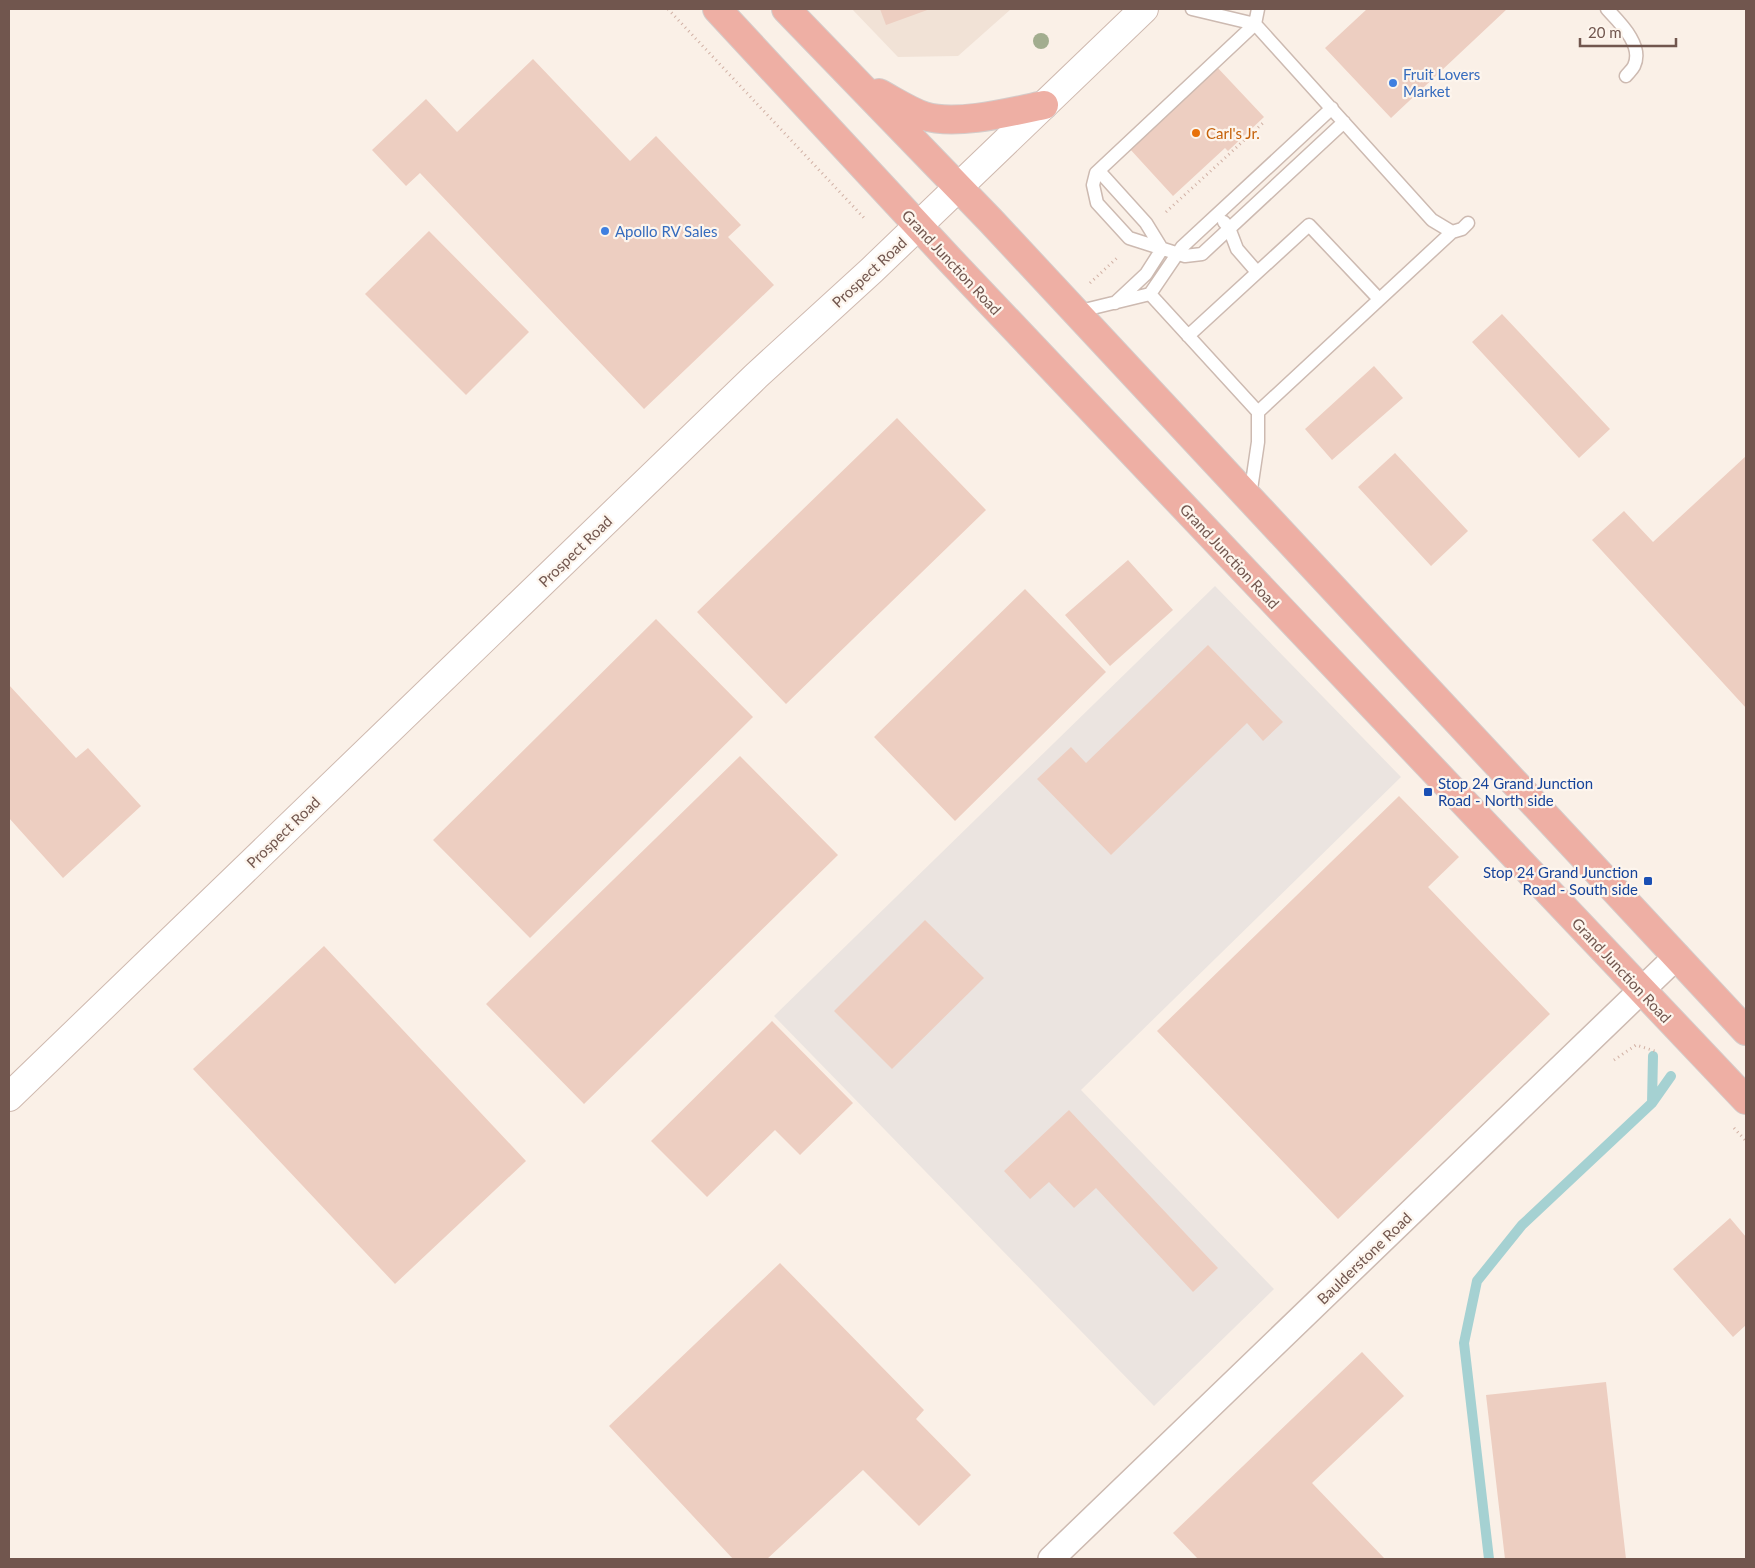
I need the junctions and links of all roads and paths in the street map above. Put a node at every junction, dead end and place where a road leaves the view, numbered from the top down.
1 (668, 9) edge
2 (717, 9) edge
3 (786, 9) edge
4 (1144, 9) edge
5 (1192, 9) edge
6 (1258, 9) edge
7 (1607, 9) edge
8 (1255, 24) junction
9 (1626, 76) dead end
10 (854, 79) junction
11 (1044, 105) junction
12 (1332, 108) junction
13 (1263, 122) dead end
14 (1344, 122) junction
15 (1099, 171) junction
16 (958, 187) junction
17 (1165, 213) dead end
18 (1217, 215) junction
19 (866, 220) dead end
20 (1468, 224) dead end
21 (918, 226) junction
22 (1229, 228) junction
23 (1452, 232) junction
24 (1162, 248) junction
25 (1121, 254) dead end
26 (1178, 254) junction
27 (1257, 272) junction
28 (1089, 284) dead end
29 (1150, 294) junction
30 (1379, 300) junction
31 (1115, 303) junction
32 (1076, 312) junction
33 (1188, 336) junction
34 (1258, 412) junction
35 (1250, 499) junction
36 (1677, 956) junction
37 (1642, 990) junction
38 (1746, 1031) edge
39 (1588, 1043) junction
40 (1665, 1054) dead end
41 (9, 1097) edge
42 (1746, 1100) edge
43 (1733, 1127) dead end
44 (1746, 1141) edge
45 (1050, 1559) edge

1 - 19 path
2 - 21 highway, Grand Junction Road
3 - 10 highway
4 - 11 street, Prospect Road
5 - 8 lane
6 - 8 lane
7 - 9 lane
8 - 12 lane
8 - 15 lane
10 - 11 highway
10 - 16 highway
11 - 16 street, Prospect Road
12 - 14 lane
12 - 18 lane
13 - 17 path
14 - 22 lane
14 - 23 lane
15 - 24 lane
15 - 24 lane
16 - 21 street, Prospect Road
16 - 32 highway
18 - 22 lane
18 - 26 lane
20 - 23 lane
21 - 37 highway, Grand Junction Road
21 - 41 street, Prospect Road
22 - 26 lane
22 - 27 lane
23 - 30 lane
24 - 26 lane
24 - 31 lane
25 - 28 path
26 - 29 lane
27 - 30 lane
27 - 33 lane
29 - 31 lane
29 - 33 lane
30 - 34 lane
31 - 32 lane
32 - 35 highway
33 - 34 lane
34 - 35 lane
35 - 36 highway
36 - 37 street, Baulderstone Road
36 - 38 highway
37 - 39 street, Baulderstone Road
37 - 42 highway, Grand Junction Road
39 - 40 path
39 - 45 street, Baulderstone Road
43 - 44 path

